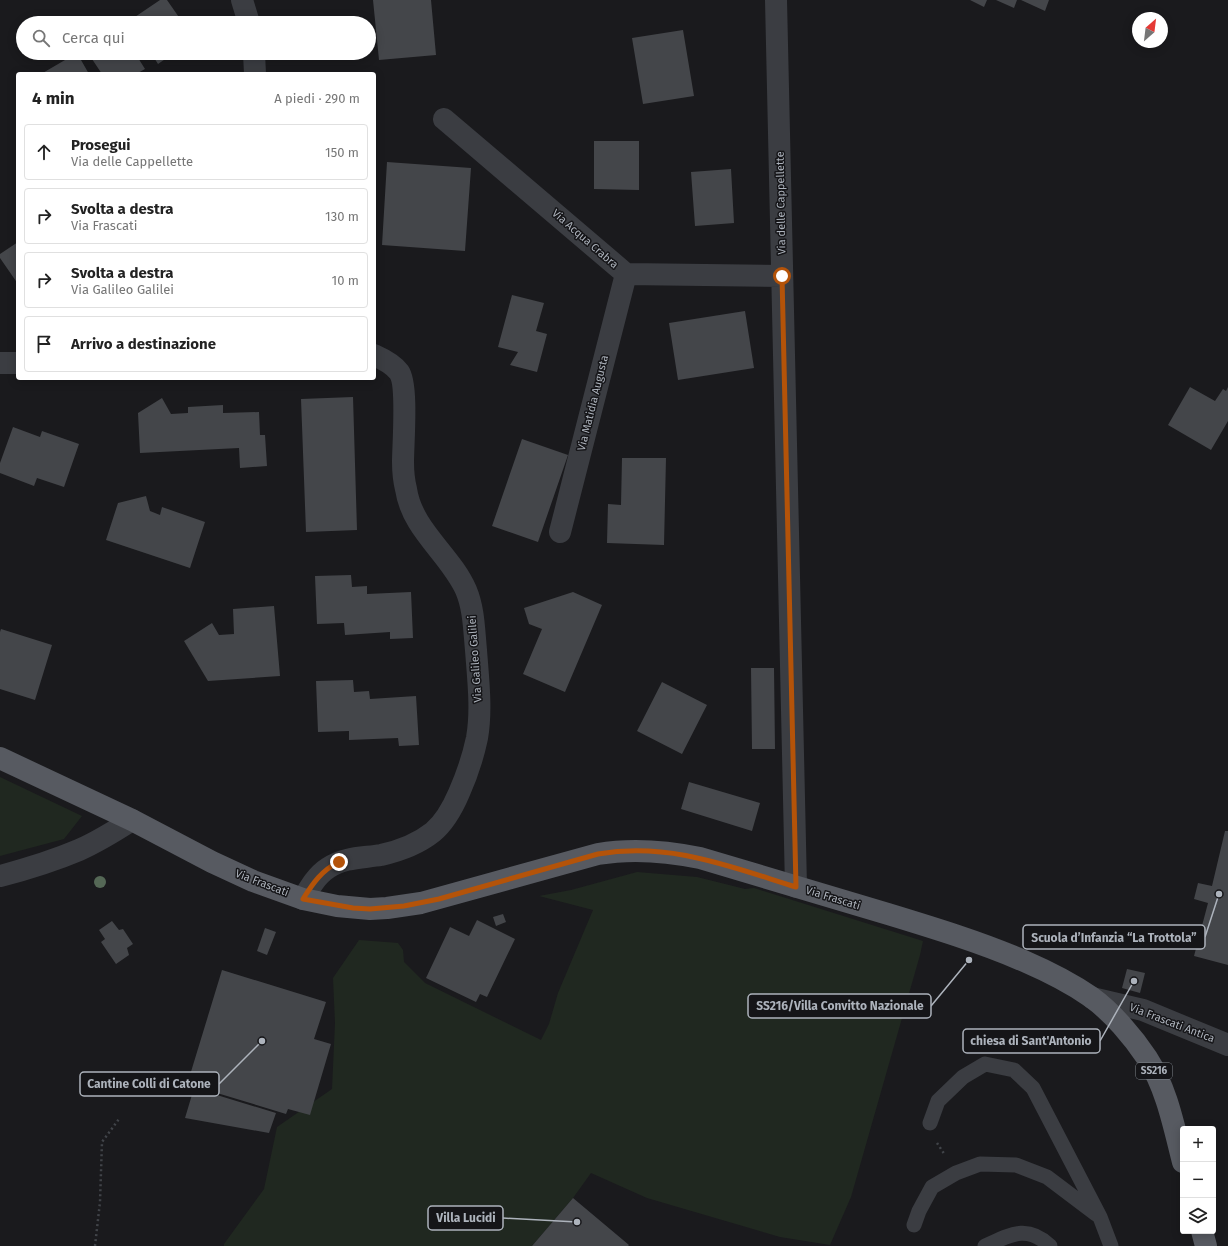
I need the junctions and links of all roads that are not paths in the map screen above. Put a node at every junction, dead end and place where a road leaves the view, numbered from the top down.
1 (242, 0) edge
2 (776, 0) edge
3 (247, 16) edge
4 (254, 60) edge
5 (255, 72) edge
6 (444, 119) dead end
7 (626, 274) junction
8 (782, 276) junction
9 (376, 356) edge
10 (0, 363) edge
11 (16, 363) edge
12 (560, 532) dead end
13 (0, 758) edge
14 (132, 820) junction
15 (0, 876) edge
16 (796, 887) junction
17 (303, 899) junction
18 (1092, 998) junction
19 (1228, 1045) edge
20 (930, 1123) dead end
21 (1180, 1151) edge
22 (1100, 1217) junction
23 (914, 1225) dead end
24 (1203, 1234) edge
25 (1008, 1241) edge
26 (985, 1246) edge
27 (1050, 1246) edge
28 (1111, 1246) edge
29 (1206, 1246) edge

1 - 3 street
2 - 8 street, Via delle Cappellette
4 - 5 street
6 - 7 street, Via Acqua Crabra
7 - 8 street, Via Acqua Crabra
7 - 12 street, Via Matidia Augusta
8 - 16 street, Via delle Cappellette
9 - 17 street, Via Galileo Galilei
10 - 11 street
13 - 14 main road, Via Frascati / SS216
14 - 15 street
14 - 17 main road, Via Frascati / SS216
16 - 17 main road, Via Frascati / SS216
16 - 18 main road, Via Frascati / SS216
18 - 19 street, Via Frascati Antica
18 - 21 main road, Via Frascati / SS216
20 - 22 lane
22 - 23 lane
22 - 28 lane
24 - 29 main road
25 - 26 lane
25 - 27 lane

